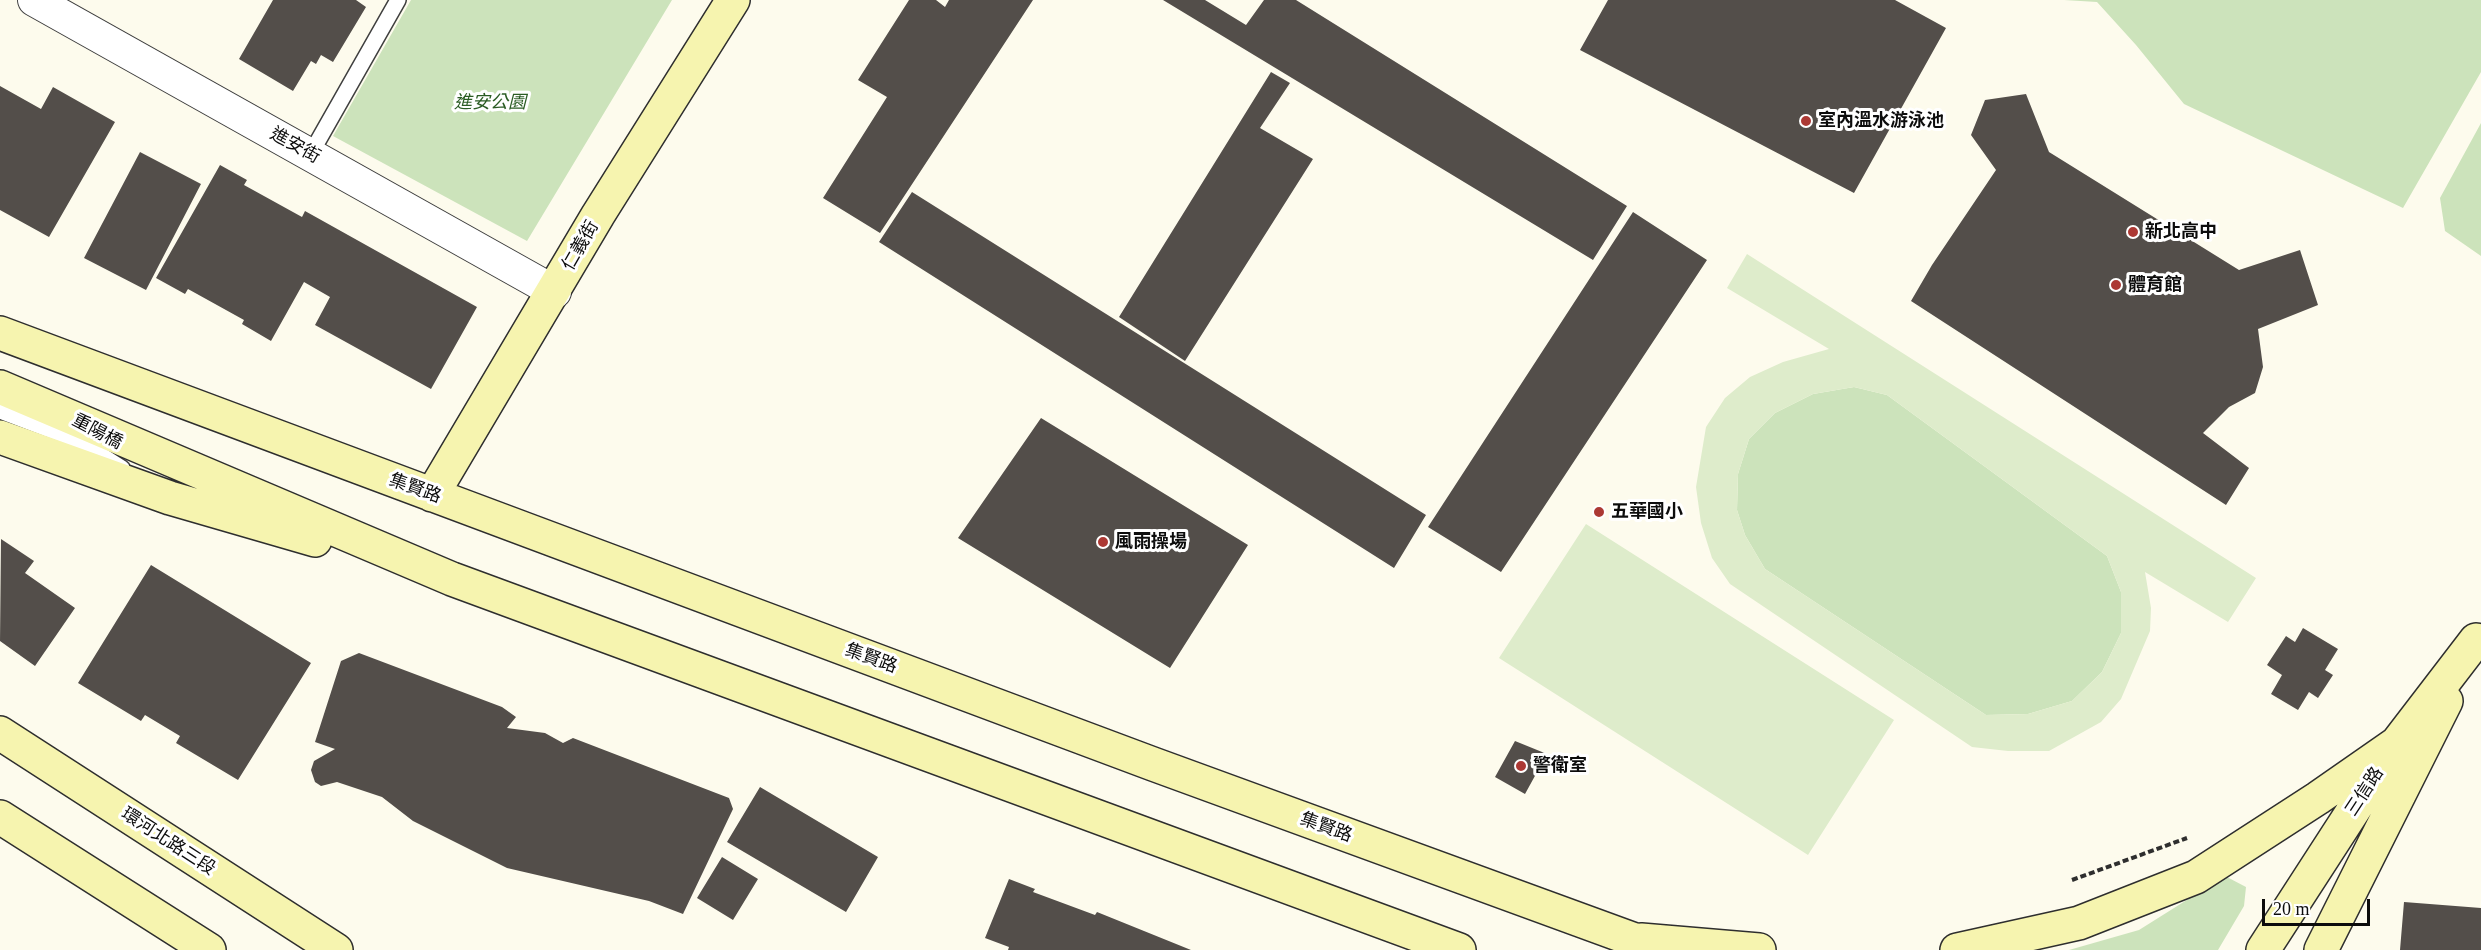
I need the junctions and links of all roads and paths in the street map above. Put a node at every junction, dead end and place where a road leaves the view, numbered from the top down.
1 (34, 0) edge
2 (398, 0) edge
3 (734, 0) edge
4 (310, 155) junction
5 (555, 292) junction
6 (0, 328) edge
7 (0, 333) edge
8 (80, 363) junction
9 (0, 387) edge
10 (0, 411) edge
11 (0, 437) edge
12 (432, 495) junction
13 (170, 498) junction
14 (452, 579) junction
15 (2479, 636) edge
16 (0, 733) edge
17 (2397, 743) junction
18 (0, 817) edge
19 (2188, 838) dead end
20 (2072, 880) dead end
21 (1648, 945) edge
22 (210, 950) edge
23 (336, 950) edge
24 (1459, 950) edge
25 (1759, 950) edge
26 (1957, 950) edge
27 (2263, 950) edge
28 (2321, 950) edge

1 - 4 street, 進安街
2 - 4 lane
3 - 5 main road, 仁義街
4 - 5 street, 進安街
5 - 12 main road, 仁義街
6 - 8 main road, 集賢路
7 - 8 main road, 集賢路
8 - 12 main road, 集賢路
9 - 14 main road
10 - 13 lane, 重陽橋
11 - 13 main road
12 - 21 main road, 集賢路
13 - 14 main road
14 - 24 main road
15 - 17 main road, 三信路
15 - 28 main road, 三信路
16 - 23 main road, 環河北路三段
17 - 26 main road
17 - 27 main road, 三信路
18 - 22 main road
19 - 20 path
21 - 25 main road, 集賢路

